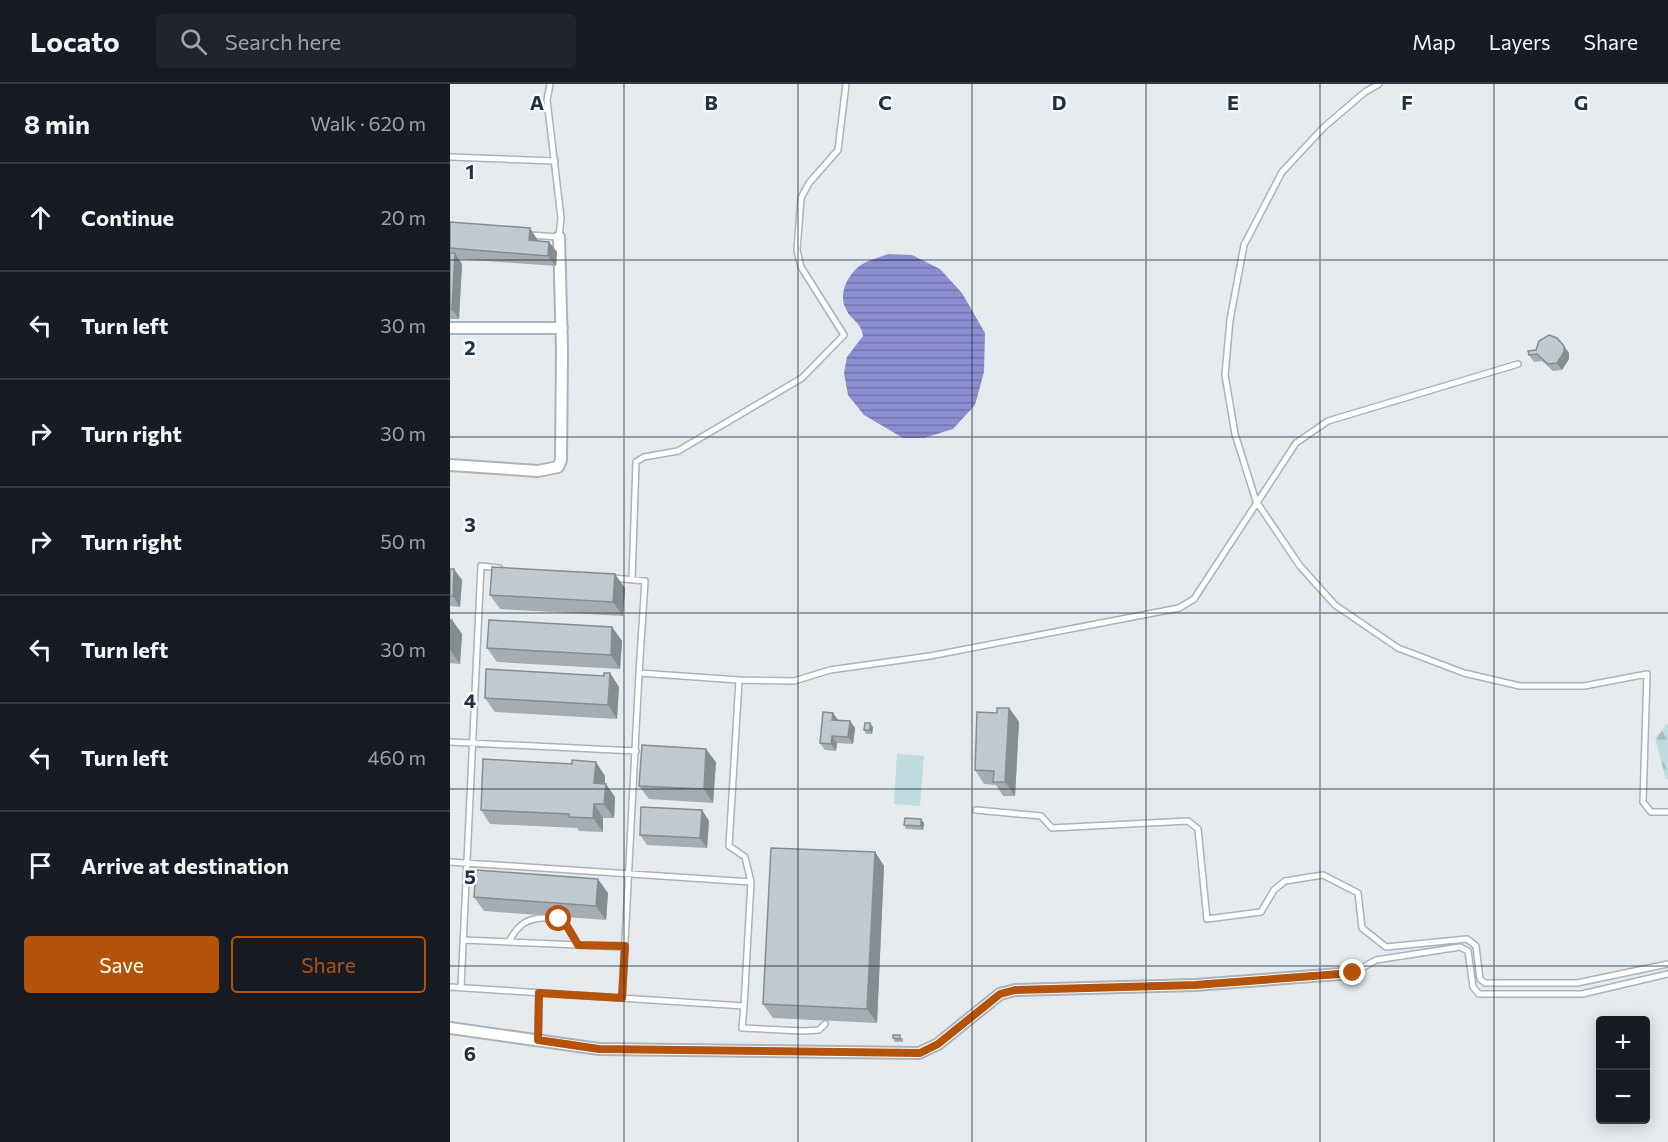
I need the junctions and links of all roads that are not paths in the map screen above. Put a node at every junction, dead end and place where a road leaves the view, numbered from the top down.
1 (550, 84) edge
2 (846, 84) edge
3 (1379, 84) edge
4 (450, 157) edge
5 (555, 161) junction
6 (526, 234) edge
7 (559, 237) junction
8 (450, 328) edge
9 (562, 328) junction
10 (1518, 364) dead end
11 (450, 465) edge
12 (1256, 501) junction
13 (505, 568) edge
14 (609, 578) edge
15 (632, 580) junction
16 (639, 673) junction
17 (739, 680) junction
18 (450, 742) edge
19 (472, 744) junction
20 (636, 751) junction
21 (976, 810) dead end
22 (1668, 812) edge
23 (450, 862) edge
24 (468, 863) junction
25 (630, 874) junction
26 (751, 882) junction
27 (464, 940) junction
28 (509, 942) junction
29 (578, 945) junction
30 (625, 946) junction
31 (1668, 964) edge
32 (1353, 973) joint
33 (1668, 974) edge
34 (450, 987) edge
35 (461, 987) junction
36 (539, 993) junction
37 (622, 998) junction
38 (744, 1006) junction
39 (825, 1024) dead end
40 (450, 1028) edge
41 (538, 1040) junction

1 - 5 lane
2 - 15 lane
3 - 12 lane
4 - 5 lane
5 - 7 lane
6 - 7 lane
7 - 9 street
8 - 9 street
9 - 11 street
10 - 12 lane
12 - 17 lane
12 - 22 lane
13 - 19 lane
14 - 15 lane
15 - 16 lane
16 - 17 lane
16 - 20 lane
17 - 26 lane
18 - 19 lane
19 - 20 lane
19 - 24 lane
20 - 25 lane
21 - 31 lane
23 - 24 lane
24 - 25 lane
24 - 27 lane
25 - 26 lane
25 - 30 lane
26 - 38 lane
27 - 28 lane
27 - 35 lane
28 - 29 lane
28 - 29 lane
29 - 30 lane
30 - 37 lane
32 - 33 lane
32 - 41 street
34 - 35 lane
35 - 36 lane
36 - 37 lane
36 - 41 lane
37 - 38 lane
38 - 39 lane
40 - 41 street

